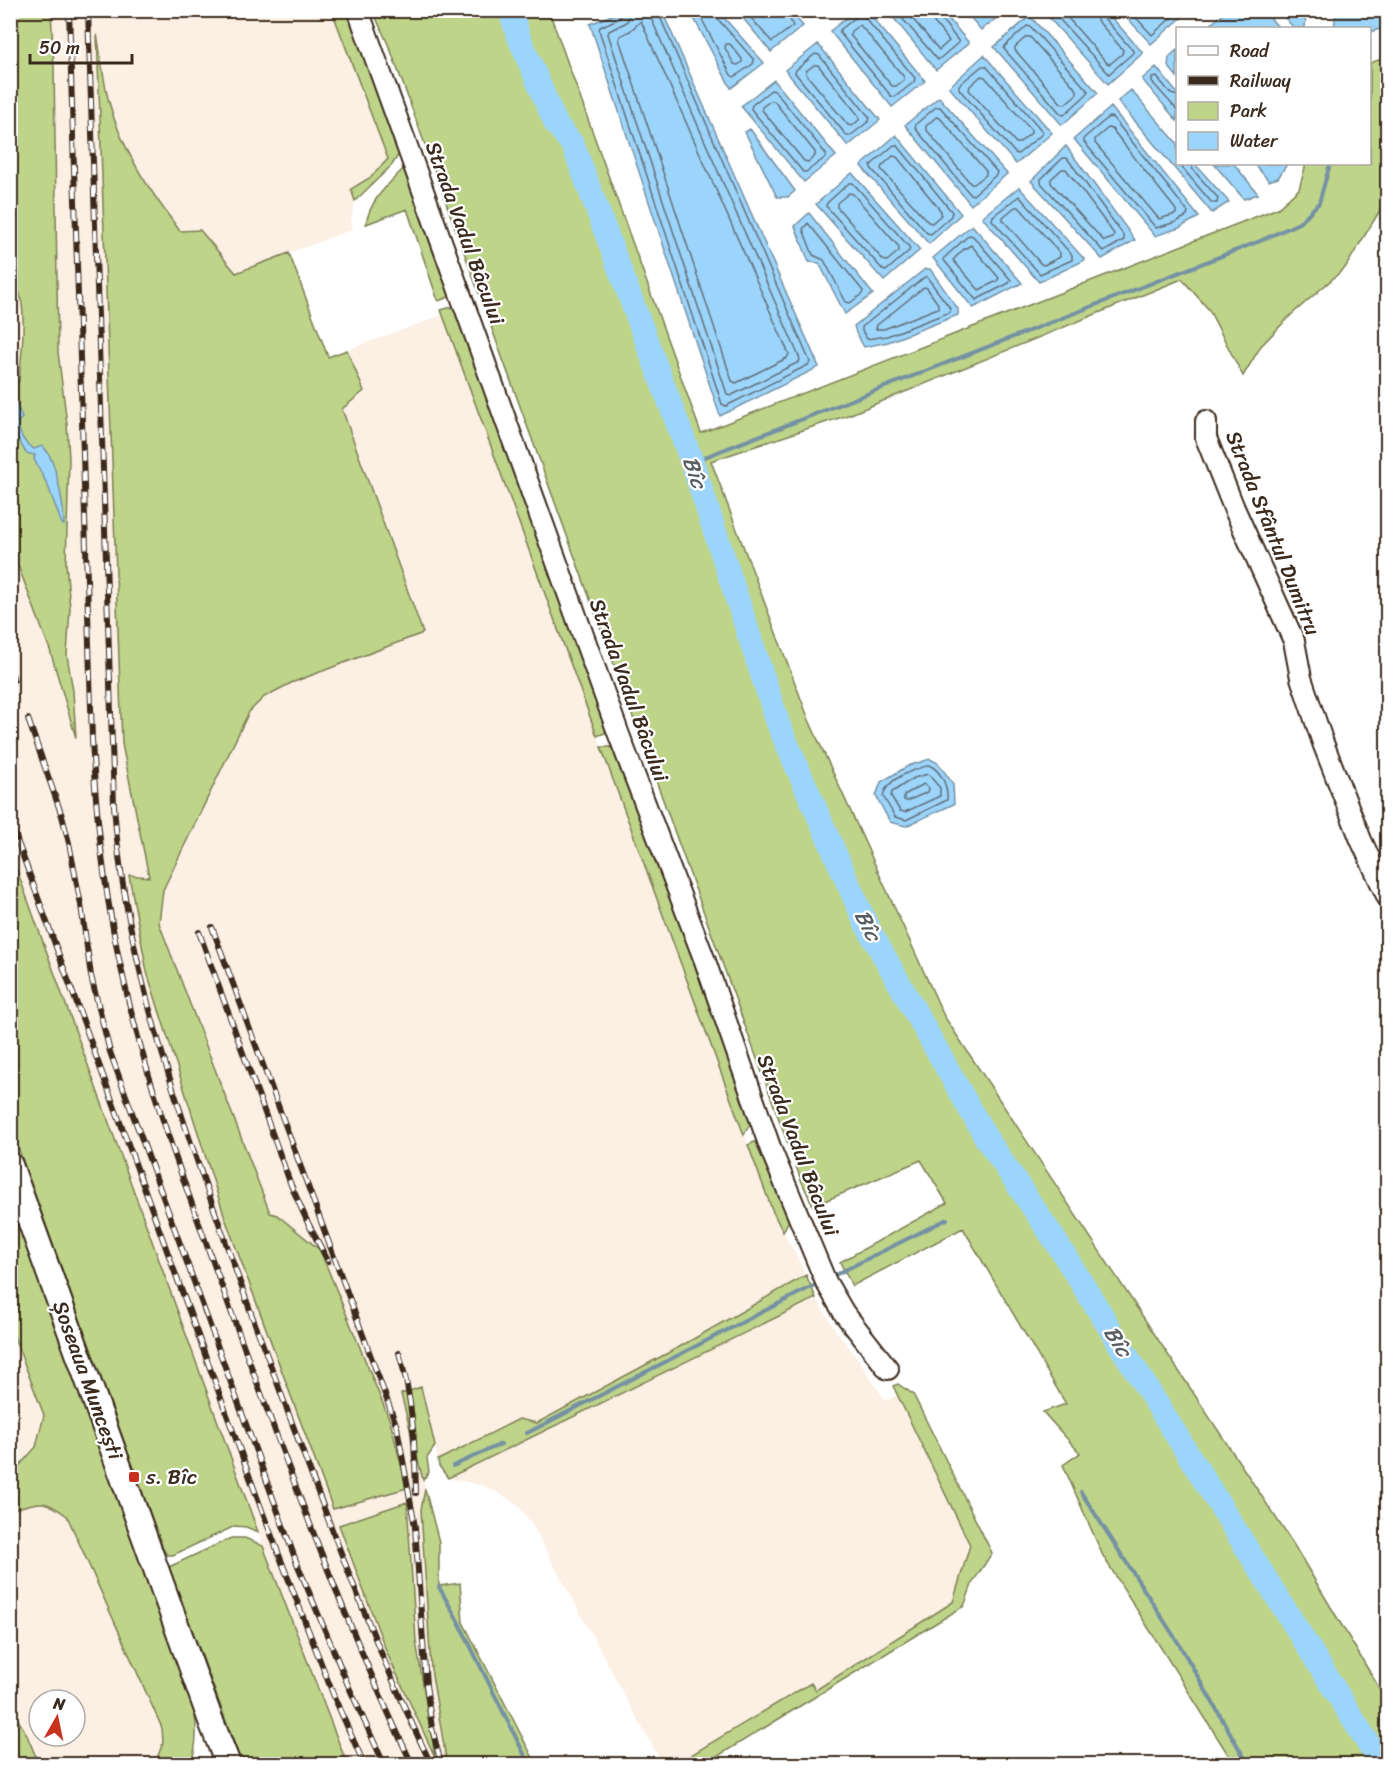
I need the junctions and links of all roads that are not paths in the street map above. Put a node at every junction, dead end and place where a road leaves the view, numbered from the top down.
1 (358, 10) edge
2 (1206, 421) dead end
3 (1388, 898) edge
4 (10, 1165) edge
5 (888, 1369) dead end
6 (228, 1764) edge

1 - 5 street, Strada Vadul Bâcului
2 - 3 street, Strada Sfântul Dumitru
4 - 6 main road, Șoseaua Muncești

